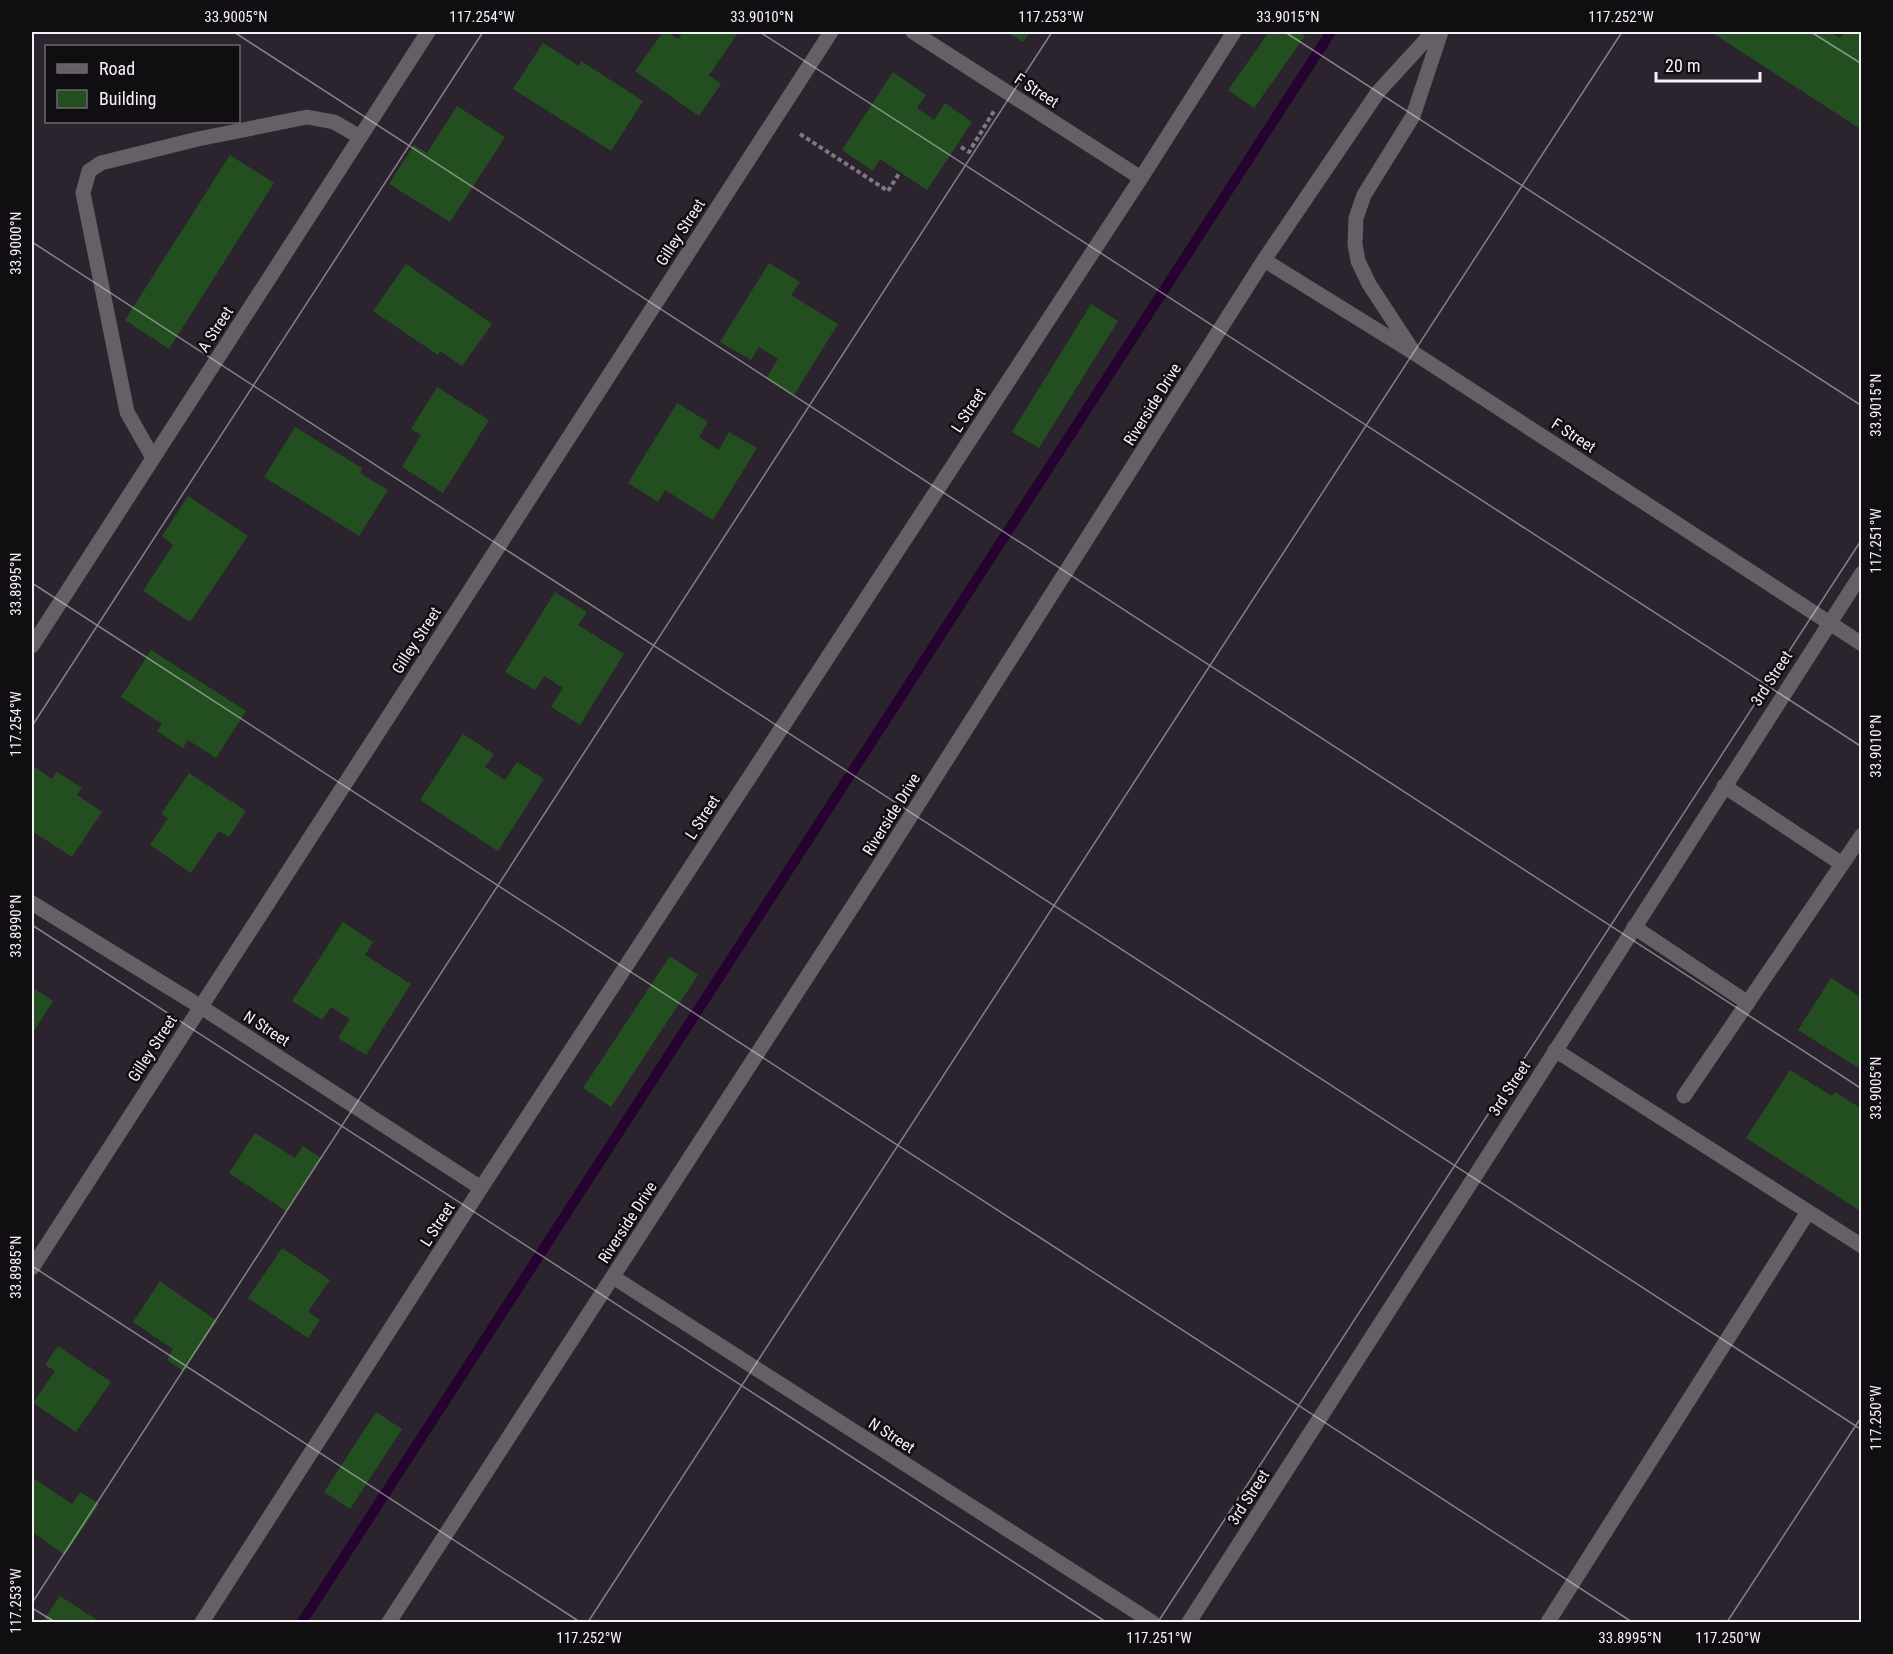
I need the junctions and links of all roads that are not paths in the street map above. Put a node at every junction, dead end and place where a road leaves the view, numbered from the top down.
1 (428, 32) edge
2 (831, 32) edge
3 (913, 32) edge
4 (1234, 32) edge
5 (1433, 32) edge
6 (1442, 32) edge
7 (360, 137) junction
8 (1141, 178) junction
9 (1264, 260) junction
10 (1414, 353) junction
11 (153, 459) junction
12 (1862, 573) edge
13 (1828, 623) junction
14 (1862, 644) edge
15 (32, 646) edge
16 (1724, 786) junction
17 (1862, 835) edge
18 (1842, 864) junction
19 (32, 903) edge
20 (1634, 927) junction
21 (1748, 1002) junction
22 (201, 1006) junction
23 (1555, 1050) junction
24 (1684, 1096) dead end
25 (481, 1188) junction
26 (1808, 1212) junction
27 (1862, 1246) edge
28 (32, 1268) edge
29 (613, 1277) junction
30 (202, 1623) edge
31 (389, 1623) edge
32 (1152, 1623) edge
33 (1189, 1623) edge
34 (1548, 1623) edge

1 - 7 street, A Street
2 - 22 street, Gilley Street
3 - 8 street, F Street
4 - 8 street, L Street
5 - 9 street, Riverside Drive
6 - 10 street
7 - 11 street, A Street
7 - 11 street
8 - 25 street, L Street
9 - 10 street, F Street
9 - 29 street, Riverside Drive
10 - 13 street, F Street
11 - 15 street, A Street
12 - 13 street, 3rd Street
13 - 14 street, F Street
13 - 16 street, 3rd Street
16 - 18 street
16 - 20 street, 3rd Street
17 - 18 street
18 - 21 street
19 - 22 street, N Street
20 - 21 street
20 - 23 street, 3rd Street
21 - 24 street
22 - 25 street, N Street
22 - 28 street, Gilley Street
23 - 26 street
23 - 33 street, 3rd Street
25 - 30 street, L Street
26 - 27 street
26 - 34 street
29 - 31 street, Riverside Drive
29 - 32 street, N Street

